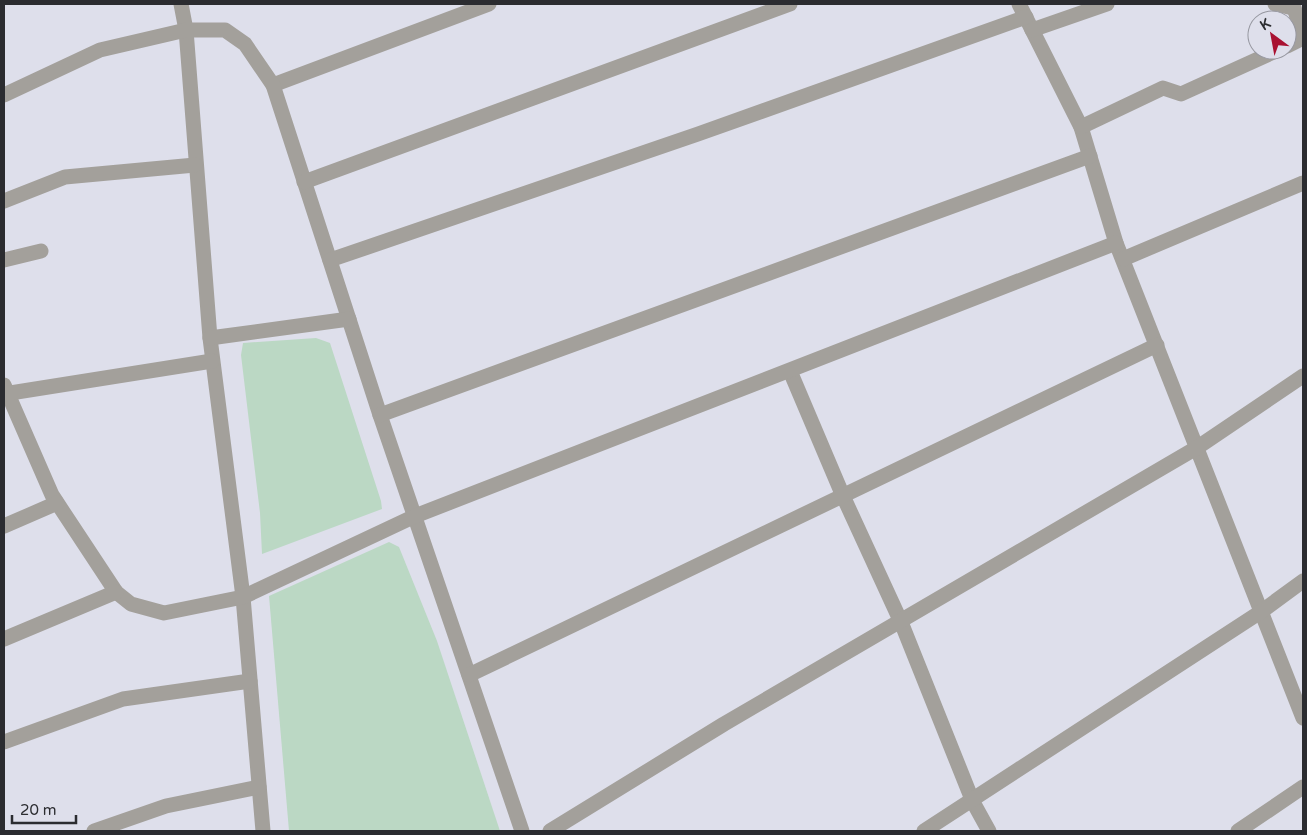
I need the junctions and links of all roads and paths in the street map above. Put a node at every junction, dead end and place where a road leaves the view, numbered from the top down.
1 (181, 4) edge
2 (489, 4) edge
3 (790, 4) edge
4 (1108, 4) edge
5 (1275, 4) edge
6 (1293, 6) edge
7 (1026, 17) edge
8 (186, 30) junction
9 (1303, 38) edge
10 (1256, 60) edge
11 (273, 85) junction
12 (4, 95) edge
13 (1081, 127) junction
14 (1090, 156) junction
15 (195, 165) junction
16 (304, 182) junction
17 (1303, 183) edge
18 (4, 200) edge
19 (1116, 243) junction
20 (40, 251) dead end
21 (1123, 259) junction
22 (4, 260) edge
23 (330, 260) junction
24 (349, 319) junction
25 (210, 338) junction
26 (1157, 345) junction
27 (212, 361) junction
28 (790, 372) junction
29 (1303, 376) edge
30 (5, 390) edge
31 (380, 415) junction
32 (1198, 447) junction
33 (843, 496) junction
34 (57, 503) junction
35 (414, 516) junction
36 (4, 526) edge
37 (1303, 581) edge
38 (116, 592) junction
39 (243, 597) junction
40 (1262, 611) junction
41 (901, 622) junction
42 (4, 639) edge
43 (469, 675) junction
44 (250, 681) junction
45 (1303, 718) edge
46 (4, 742) edge
47 (259, 787) junction
48 (1303, 787) edge
49 (973, 802) junction
50 (94, 831) edge
51 (263, 831) edge
52 (522, 831) edge
53 (550, 831) edge
54 (924, 831) edge
55 (989, 831) edge
56 (1238, 831) edge

1 - 8 street
2 - 11 street
3 - 16 street
4 - 7 street
5 - 6 street
6 - 9 street
7 - 13 street
7 - 23 street
8 - 11 street
8 - 12 street
8 - 15 street
10 - 13 street
11 - 16 street
13 - 14 street
14 - 19 street
14 - 31 street
15 - 18 street
15 - 25 street
16 - 23 street
17 - 21 street
19 - 21 street
19 - 28 street
20 - 22 street
21 - 26 street
23 - 24 street
24 - 25 street
24 - 31 street
25 - 27 street
26 - 32 street
26 - 33 street
27 - 30 street
27 - 39 street
28 - 33 street
28 - 35 street
29 - 32 street
30 - 34 street
31 - 35 street
32 - 40 street
32 - 41 street
33 - 41 street
33 - 43 street
34 - 36 street
34 - 38 street
35 - 39 street
35 - 43 street
37 - 40 street
38 - 39 street
38 - 42 street
39 - 44 street
40 - 45 street
40 - 49 street
41 - 49 street
41 - 53 street
43 - 52 street
44 - 46 street
44 - 47 street
47 - 50 street
47 - 51 street
48 - 56 street
49 - 54 street
49 - 55 street

